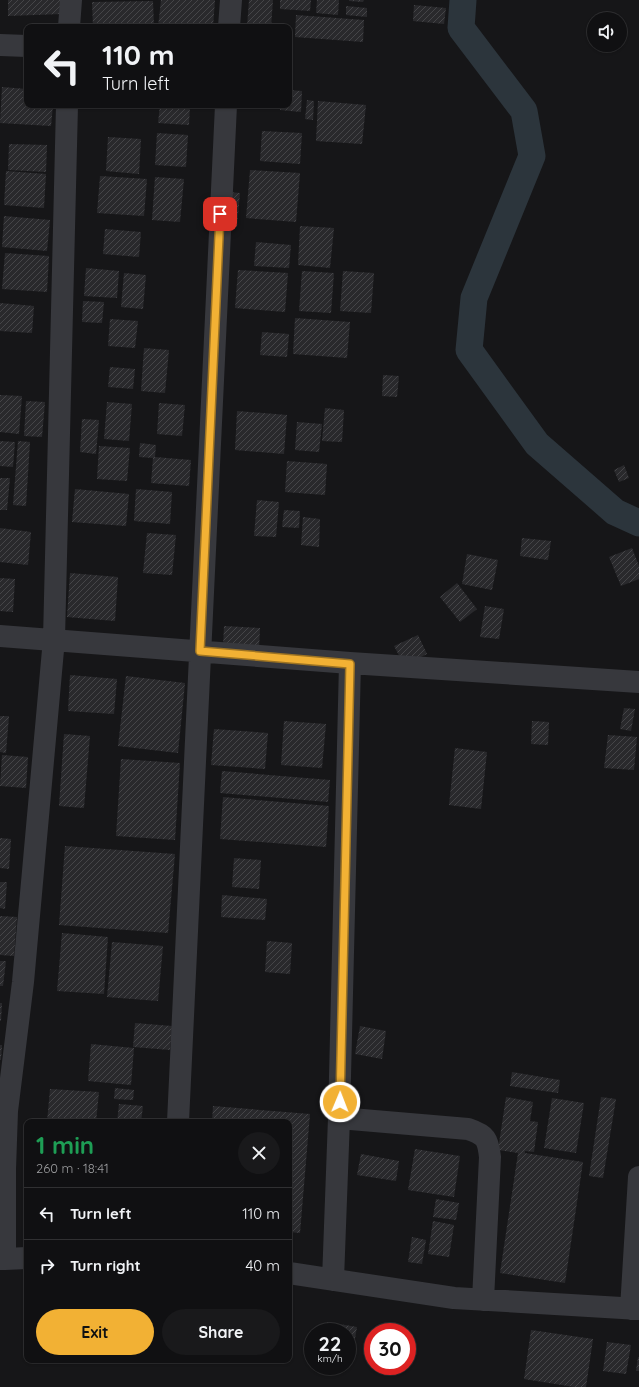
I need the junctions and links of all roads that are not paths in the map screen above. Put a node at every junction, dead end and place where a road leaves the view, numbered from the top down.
1 (70, 0) edge
2 (231, 0) edge
3 (69, 24) edge
4 (230, 24) edge
5 (0, 45) edge
6 (24, 46) edge
7 (67, 108) edge
8 (226, 108) edge
9 (0, 636) edge
10 (54, 639) junction
11 (200, 651) junction
12 (350, 664) junction
13 (639, 682) edge
14 (339, 1118) junction
15 (178, 1119) edge
16 (639, 1177) edge
17 (24, 1258) edge
18 (3, 1259) edge
19 (292, 1273) edge
20 (332, 1280) junction
21 (483, 1300) junction
22 (635, 1309) edge

1 - 3 street
2 - 4 street
5 - 6 street
7 - 10 street
8 - 11 street
9 - 10 street
10 - 11 street
10 - 18 street
11 - 12 street
11 - 15 street
12 - 13 street
12 - 14 street
14 - 20 street
14 - 21 street
16 - 22 street
17 - 18 street
19 - 20 street
20 - 21 street
21 - 22 street

